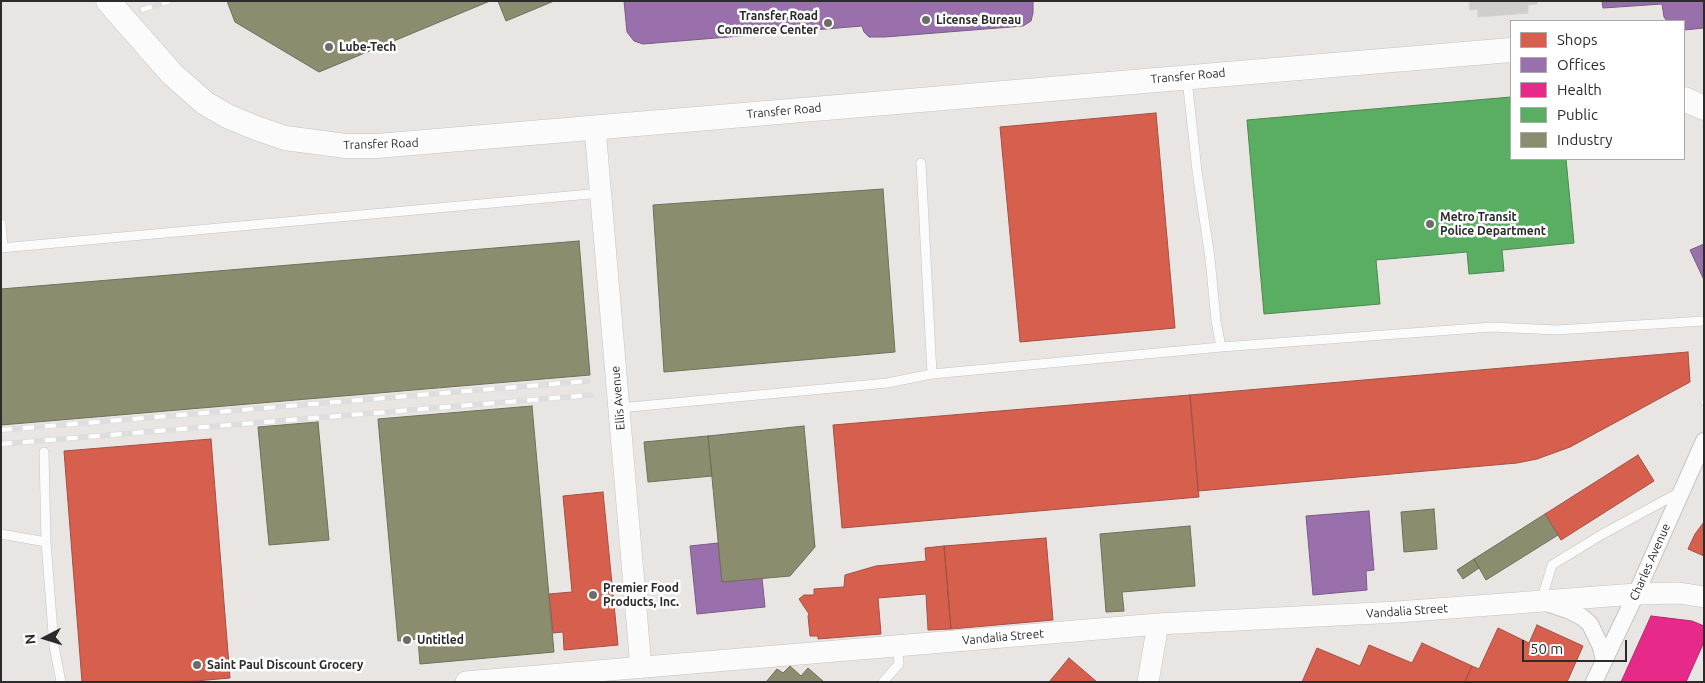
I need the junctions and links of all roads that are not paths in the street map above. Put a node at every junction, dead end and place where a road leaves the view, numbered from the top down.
1 (108, 1) edge
2 (1510, 50) edge
3 (1186, 76) junction
4 (1685, 99) edge
5 (1704, 108) edge
6 (595, 128) junction
7 (921, 163) dead end
8 (601, 193) junction
9 (1, 224) edge
10 (2, 248) edge
11 (1704, 322) edge
12 (1221, 347) junction
13 (932, 374) junction
14 (619, 408) junction
15 (1704, 442) edge
16 (44, 452) dead end
17 (1680, 492) junction
18 (1, 534) edge
19 (46, 542) junction
20 (1636, 594) junction
21 (1704, 597) edge
22 (1540, 601) junction
23 (1158, 624) junction
24 (897, 646) junction
25 (1604, 662) junction
26 (641, 668) junction
27 (526, 679) edge
28 (61, 682) edge
29 (466, 682) edge
30 (883, 682) edge
31 (1148, 682) edge
32 (1594, 682) edge

1 - 6 main road, Transfer Road
2 - 3 main road, Transfer Road
3 - 6 main road, Transfer Road
3 - 12 lane
4 - 5 main road
6 - 8 street, Ellis Avenue
7 - 13 lane
8 - 10 lane
8 - 14 street, Ellis Avenue
9 - 10 lane
11 - 12 lane
12 - 13 lane
13 - 14 lane
14 - 26 street, Ellis Avenue
15 - 17 street, Charles Avenue
16 - 19 lane
17 - 20 street, Charles Avenue
17 - 22 lane
18 - 19 lane
19 - 28 lane
20 - 21 street, Vandalia Street
20 - 22 street, Vandalia Street
20 - 25 street, Charles Avenue
22 - 23 street, Vandalia Street
22 - 25 street, Vandalia Street
23 - 24 street, Vandalia Street
23 - 31 street
24 - 26 street, Vandalia Street
24 - 30 lane
25 - 32 street, Charles Avenue
26 - 27 street, Vandalia Street
27 - 29 street, Vandalia Street

